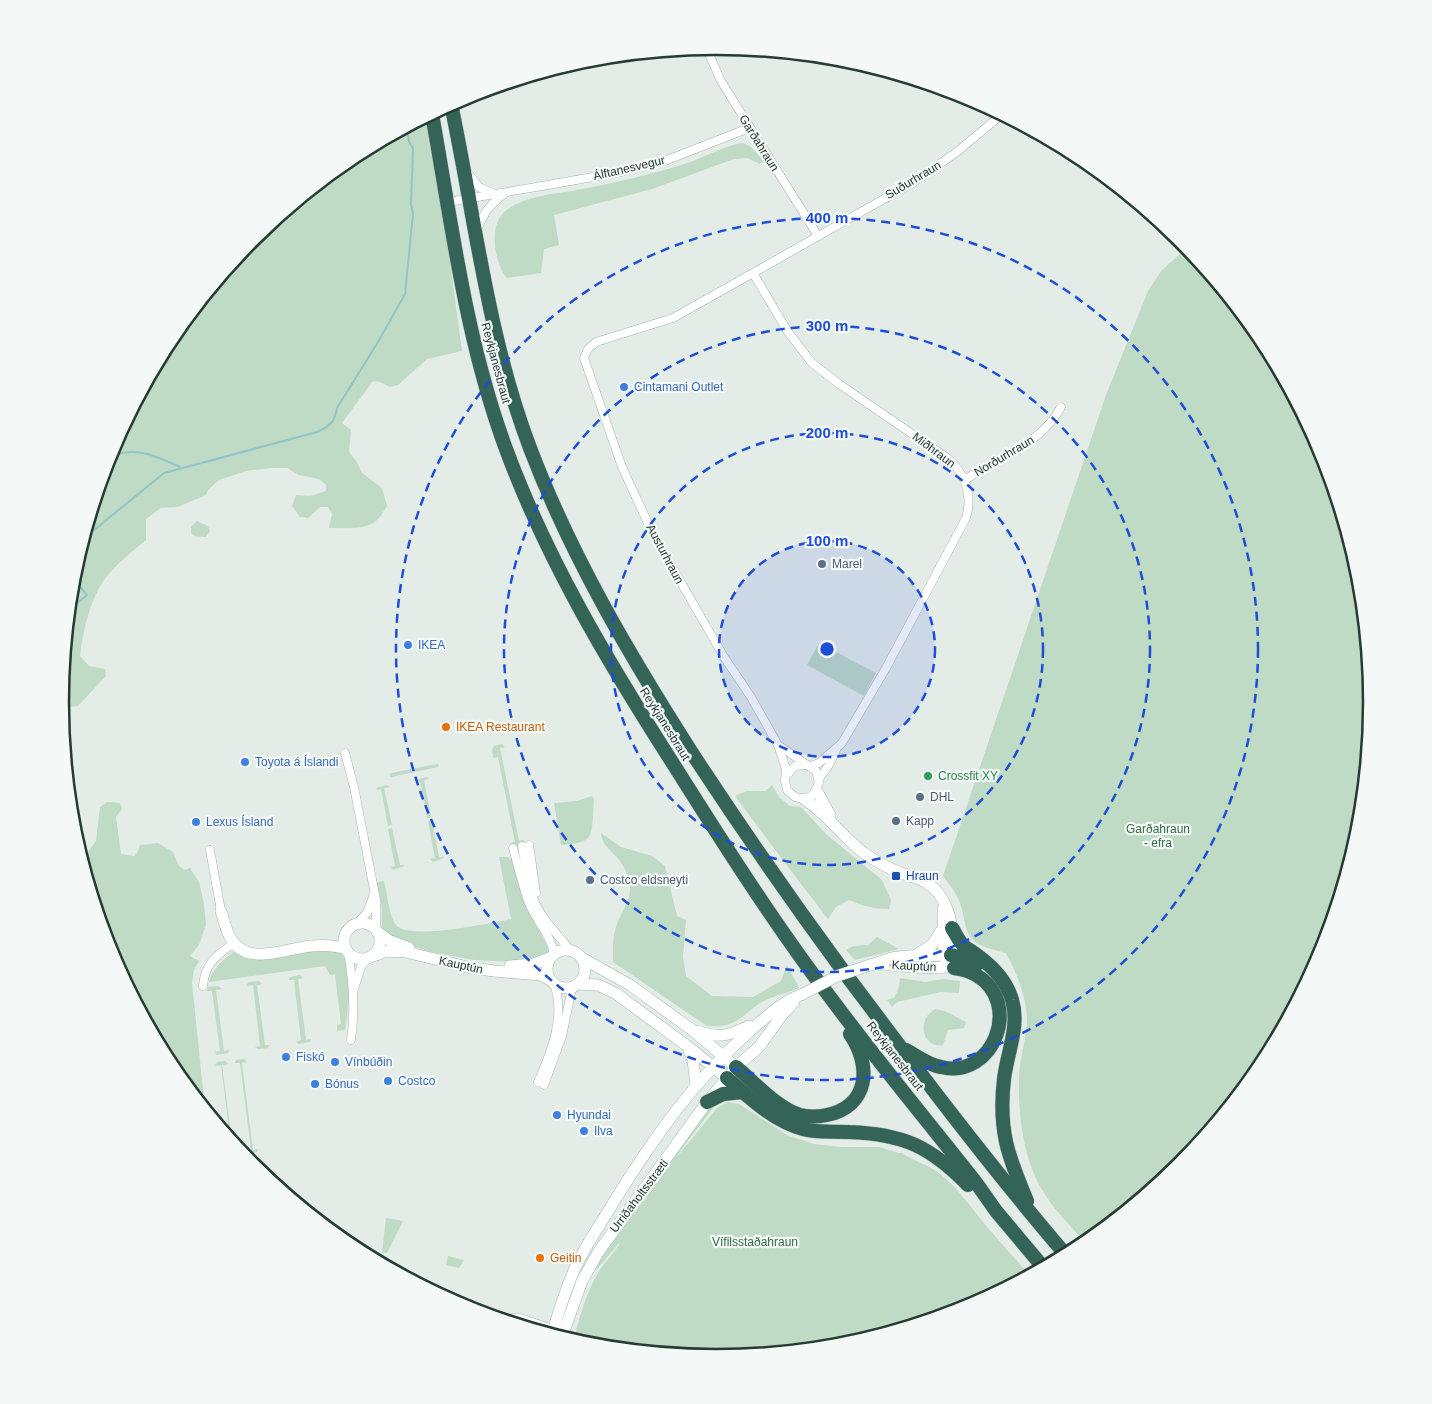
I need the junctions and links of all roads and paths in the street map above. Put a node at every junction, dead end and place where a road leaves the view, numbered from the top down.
1 (710, 55) edge
2 (453, 111) edge
3 (996, 119) edge
4 (433, 120) edge
5 (749, 128) junction
6 (464, 167) junction
7 (506, 193) junction
8 (495, 194) junction
9 (470, 199) junction
10 (448, 202) junction
11 (476, 230) junction
12 (818, 236) junction
13 (753, 274) junction
14 (1061, 407) dead end
15 (965, 480) junction
16 (778, 745) junction
17 (836, 749) junction
18 (344, 753) dead end
19 (808, 765) junction
20 (786, 776) junction
21 (820, 779) junction
22 (817, 791) junction
23 (804, 799) junction
24 (836, 825) junction
25 (526, 846) dead end
26 (513, 848) dead end
27 (210, 850) dead end
28 (374, 894) junction
29 (221, 911) joint
30 (352, 927) junction
31 (948, 927) junction
32 (376, 931) junction
33 (786, 936) junction
34 (234, 943) junction
35 (310, 946) junction
36 (570, 950) junction
37 (347, 951) junction
38 (912, 955) junction
39 (552, 956) junction
40 (370, 957) junction
41 (582, 958) junction
42 (948, 961) junction
43 (871, 965) junction
44 (989, 966) junction
45 (552, 982) junction
46 (203, 986) dead end
47 (575, 986) junction
48 (353, 994) junction
49 (803, 994) junction
50 (766, 1016) junction
51 (691, 1028) junction
52 (351, 1040) dead end
53 (899, 1044) junction
54 (686, 1045) junction
55 (723, 1055) junction
56 (713, 1066) junction
57 (736, 1067) junction
58 (727, 1078) junction
59 (696, 1085) junction
60 (743, 1092) junction
61 (707, 1102) junction
62 (996, 1211) junction
63 (1035, 1218) junction
64 (1061, 1249) edge
65 (1039, 1262) edge
66 (559, 1329) edge
67 (560, 1330) edge

1 - 5 street, Garðahraun
2 - 6 highway, Reykjanesbraut
3 - 12 street, Suðurhraun
4 - 10 highway, Reykjanesbraut
5 - 7 street, Álftanesvegur
5 - 12 street, Garðahraun
6 - 8 street
6 - 9 highway, Reykjanesbraut
7 - 8 street, Álftanesvegur
7 - 11 street, Álftanesvegur
8 - 9 street, Álftanesvegur
9 - 10 street, Álftanesvegur
9 - 11 highway, Reykjanesbraut
10 - 33 highway, Reykjanesbraut
11 - 53 highway, Reykjanesbraut
12 - 13 street
13 - 15 street, Miðhraun
13 - 16 street, Austurhraun
14 - 15 street, Norðurhraun
15 - 17 street, Miðhraun
16 - 19 street, Austurhraun
16 - 20 street, Austurhraun
17 - 19 street, Miðhraun
17 - 21 street, Miðhraun
18 - 28 street
19 - 20 street
19 - 21 street, Austurhraun
20 - 23 street, Austurhraun
21 - 22 street
22 - 23 street
22 - 24 street, Austurhraun
23 - 24 street, Austurhraun
24 - 31 street, Austurhraun
25 - 36 street
26 - 39 street
27 - 29 street
28 - 30 street
28 - 32 street
29 - 34 street
30 - 32 street, Kauptún
30 - 35 street
30 - 37 street
31 - 38 street
31 - 42 street, Austurhraun
31 - 44 highway
32 - 39 street, Kauptún
32 - 40 street
33 - 57 highway
33 - 62 highway, Reykjanesbraut
34 - 35 street
34 - 46 street
35 - 37 street
36 - 39 street, Kauptún
36 - 41 street
37 - 40 street
37 - 48 street
38 - 42 street, Kauptún
38 - 43 street, Kauptún
39 - 45 street
40 - 45 street, Kauptún
40 - 48 street
41 - 47 street
41 - 51 street
42 - 43 street, Kauptún
42 - 44 highway
42 - 53 highway
43 - 49 street, Kauptún, bridge
44 - 63 highway
45 - 47 street, Kauptún
45 - 47 street
47 - 54 street, Kauptún
48 - 52 street
49 - 50 street, Kauptún
49 - 57 street, Kauptún
50 - 51 street
50 - 55 street, Kauptún
51 - 55 street
53 - 63 highway, Reykjanesbraut
54 - 56 street, Kauptún
54 - 59 street
55 - 56 street, Kauptún
55 - 57 street
56 - 58 street, Kauptún
56 - 59 street, Urriðaholtsstræti
57 - 58 street, Urriðaholtsstræti
58 - 60 highway
58 - 61 street, Urriðaholtsstræti
59 - 66 street, Urriðaholtsstræti
60 - 61 highway
60 - 62 highway
61 - 67 street, Urriðaholtsstræti
62 - 65 highway, Reykjanesbraut
63 - 64 highway, Reykjanesbraut

